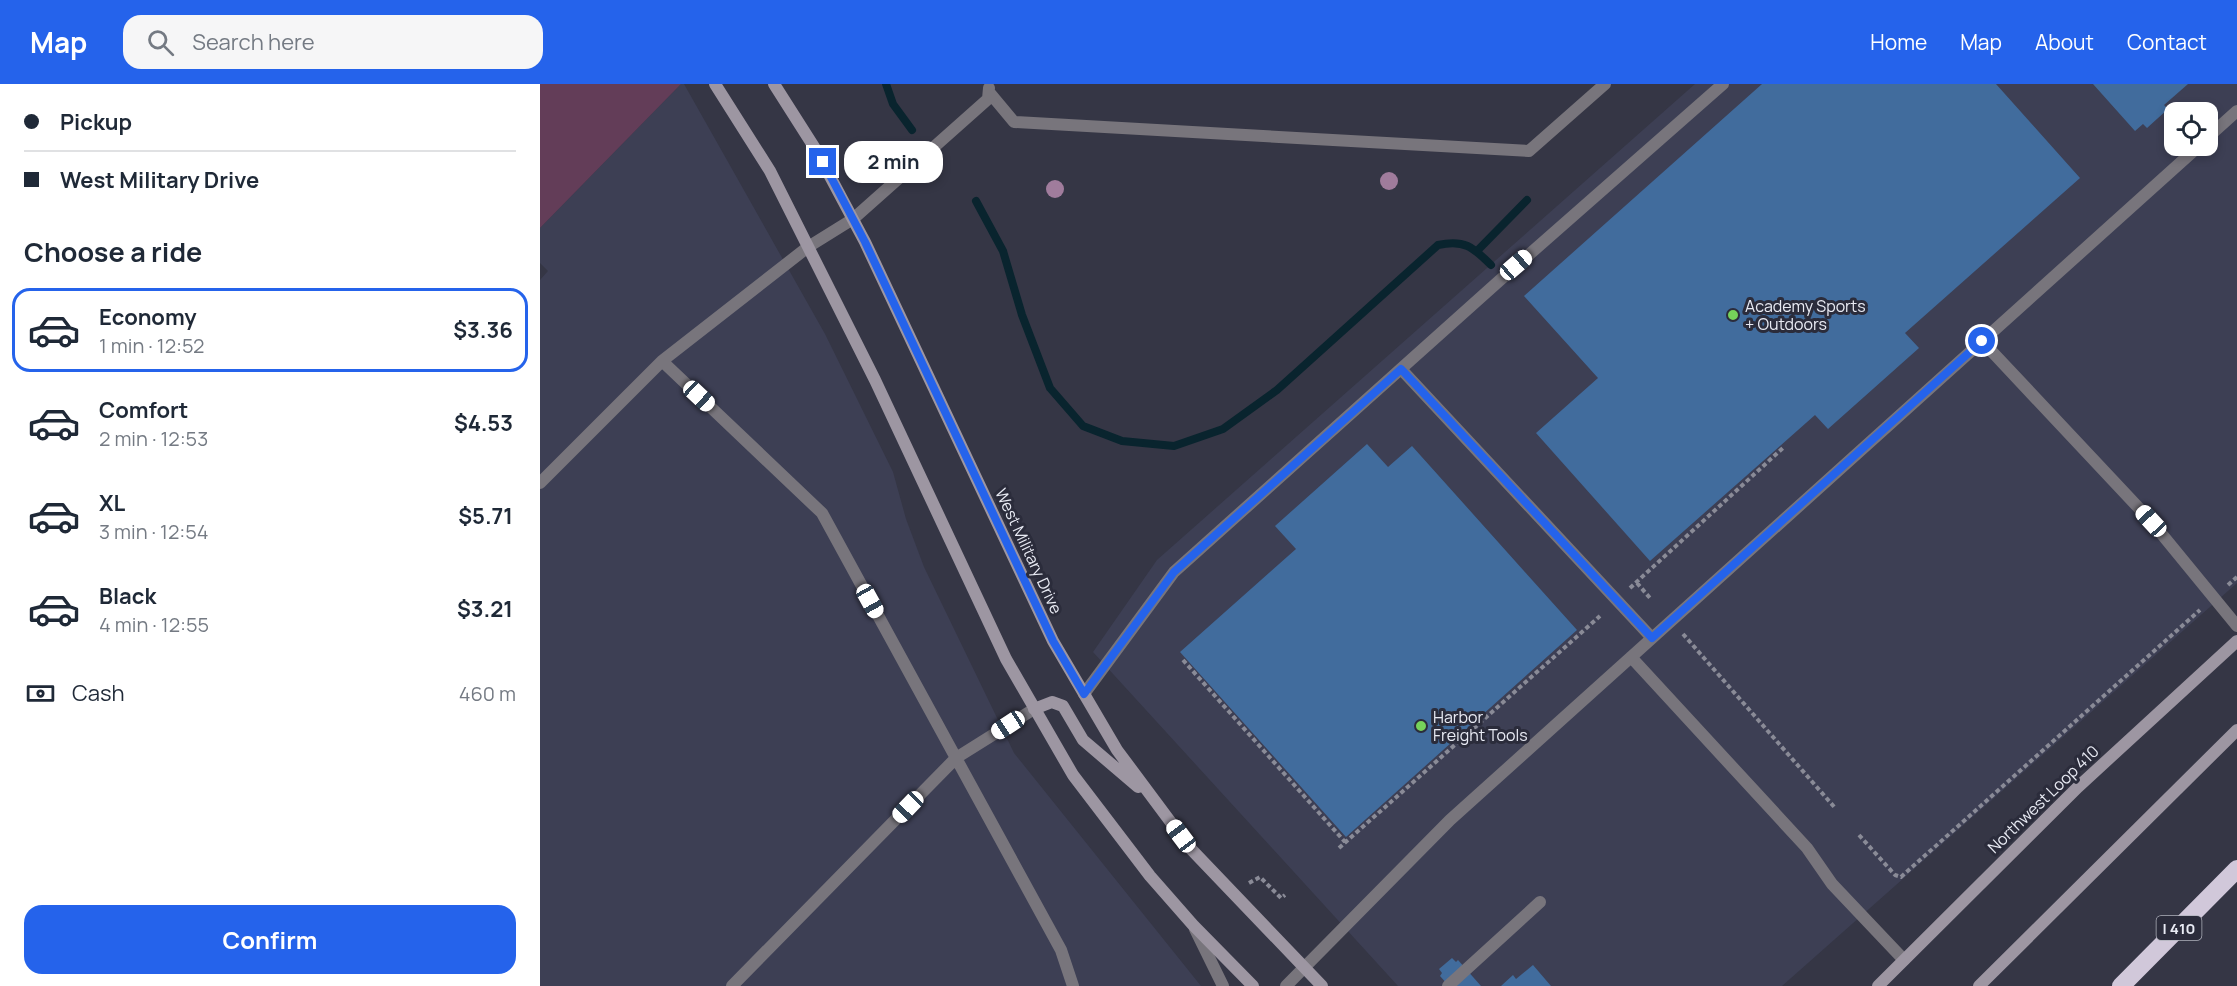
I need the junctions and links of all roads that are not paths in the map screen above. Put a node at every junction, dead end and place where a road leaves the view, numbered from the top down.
1 (715, 84) edge
2 (774, 84) edge
3 (1605, 84) edge
4 (1723, 84) edge
5 (989, 92) edge
6 (2237, 111) edge
7 (2218, 128) edge
8 (2188, 156) edge
9 (853, 219) junction
10 (808, 247) junction
11 (1982, 341) junction
12 (662, 361) junction
13 (1401, 369) junction
14 (540, 483) edge
15 (2237, 626) edge
16 (1652, 638) junction
17 (2237, 640) edge
18 (1631, 657) junction
19 (1084, 694) junction
20 (1034, 709) junction
21 (2237, 730) edge
22 (956, 758) junction
23 (1155, 802) junction
24 (2237, 869) edge
25 (1540, 902) dead end
26 (1193, 925) junction
27 (1904, 960) junction
28 (1304, 968) junction
29 (732, 986) edge
30 (1073, 986) edge
31 (1223, 986) edge
32 (1253, 986) edge
33 (1286, 986) edge
34 (1322, 986) edge
35 (1448, 986) edge
36 (1878, 986) edge
37 (1979, 986) edge
38 (2121, 986) edge

1 - 10 main road
2 - 9 main road, West Military Drive
3 - 5 lane
4 - 13 lane
5 - 9 lane
6 - 7 lane
8 - 11 lane
9 - 10 lane
9 - 19 main road, West Military Drive
10 - 12 lane
10 - 20 main road
11 - 15 lane
11 - 16 lane
12 - 14 lane
12 - 22 lane
13 - 16 lane
13 - 19 lane
16 - 18 lane
17 - 27 main road, Northwest Loop 410
18 - 27 lane
18 - 28 lane
19 - 23 main road, West Military Drive
20 - 22 lane
20 - 23 main road
20 - 26 main road
21 - 37 main road
22 - 29 lane
22 - 30 lane
23 - 28 main road, West Military Drive
24 - 38 highway, I 410
25 - 35 lane
26 - 31 lane
26 - 32 main road
27 - 36 main road, Northwest Loop 410
28 - 33 lane
28 - 34 main road, West Military Drive

